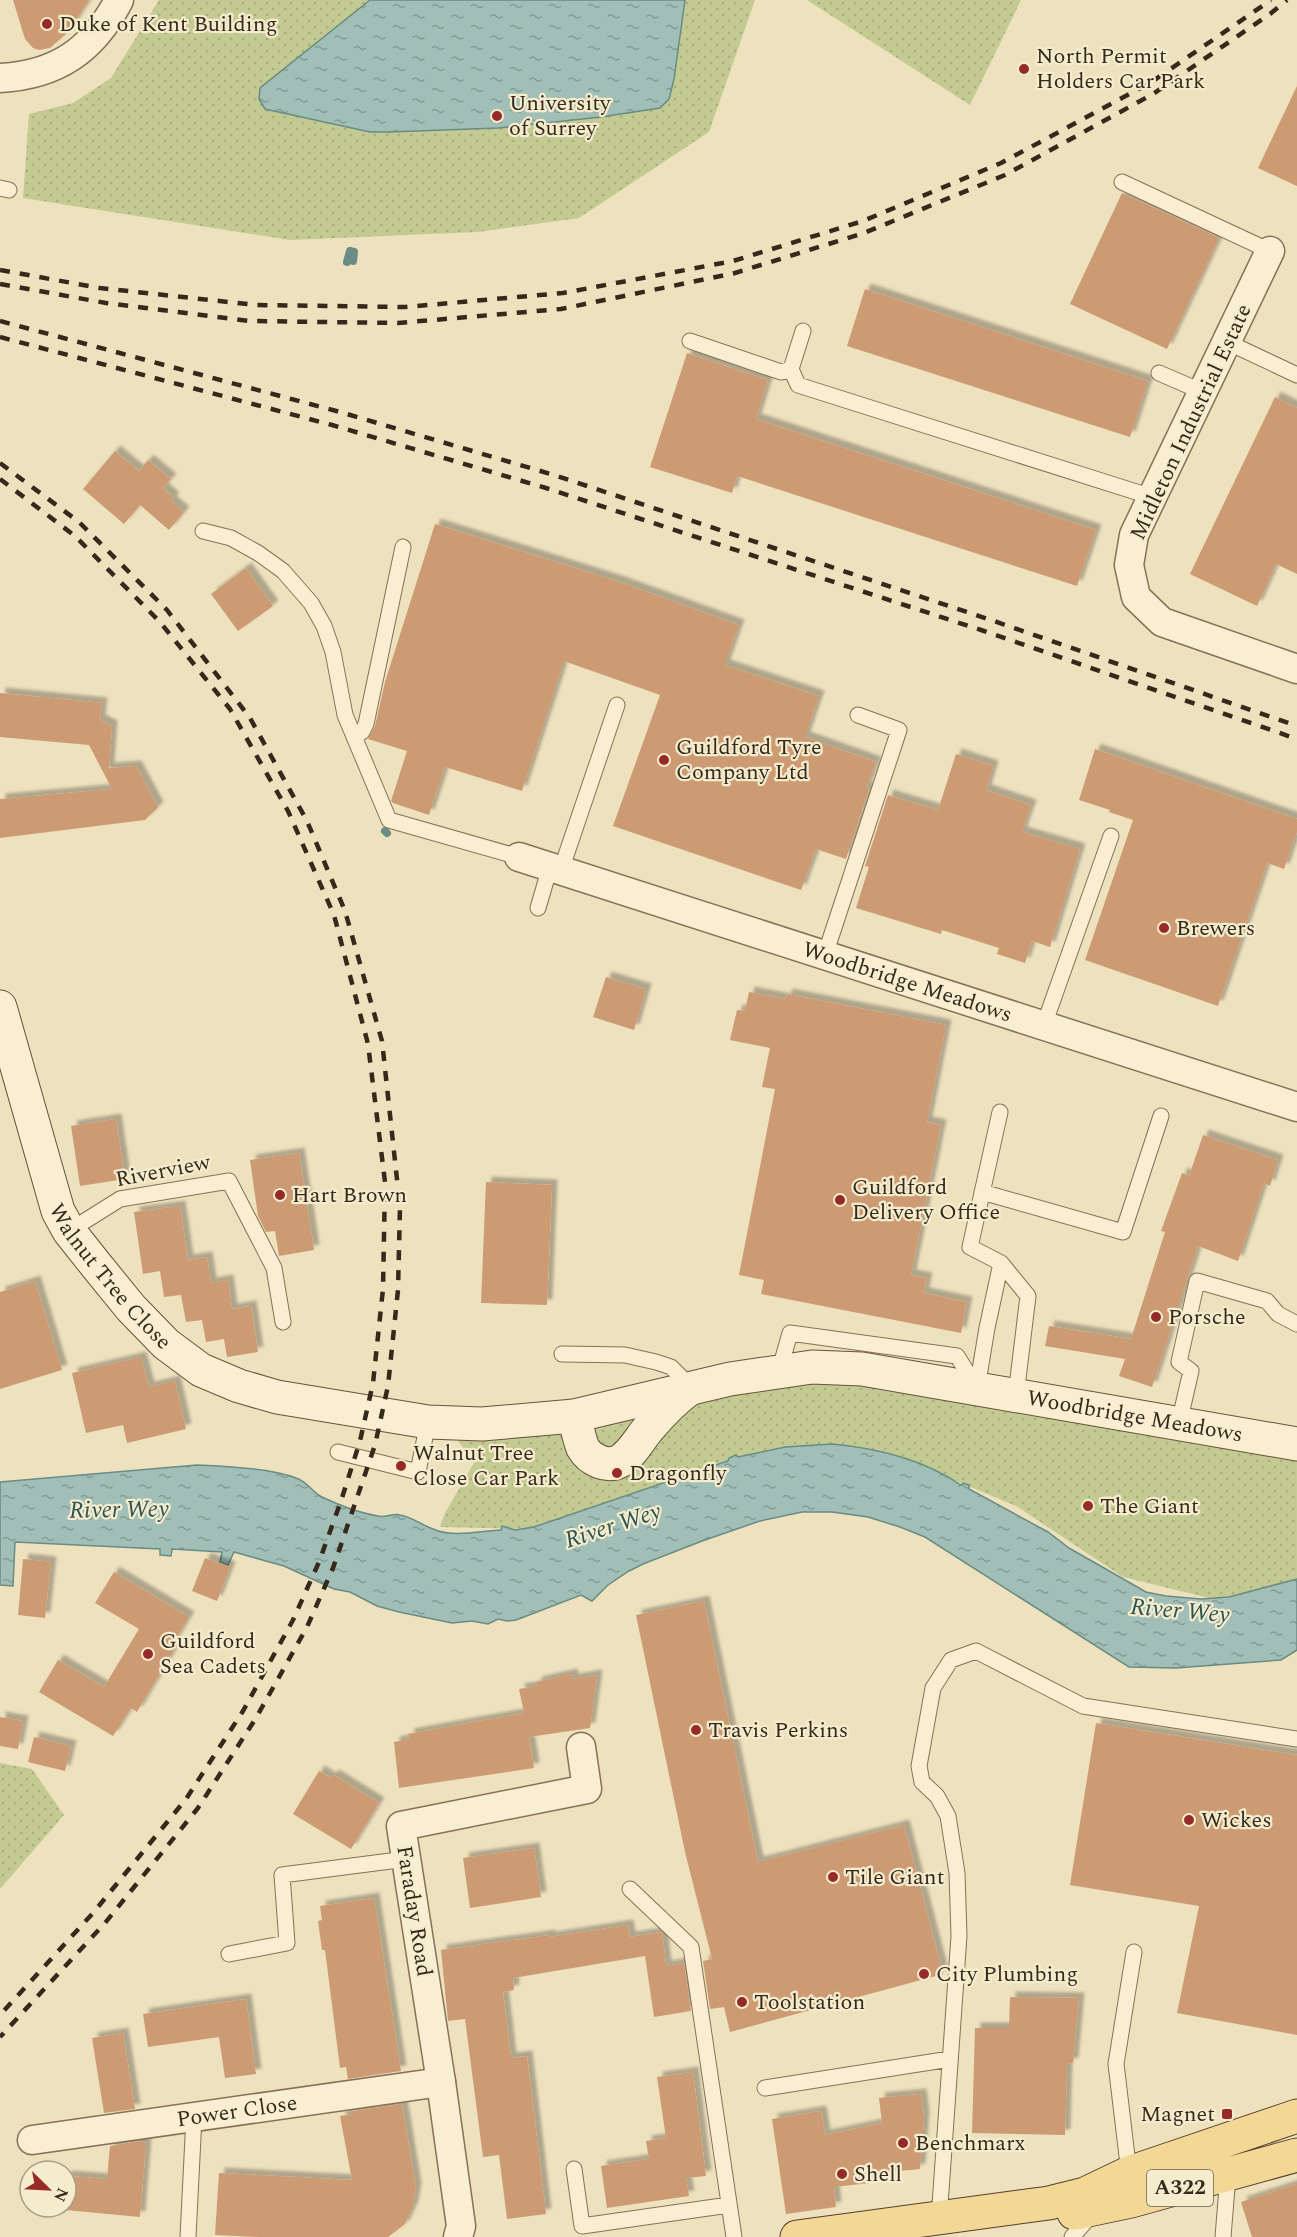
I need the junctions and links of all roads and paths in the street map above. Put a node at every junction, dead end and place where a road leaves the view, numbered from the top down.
1 (119, 0) edge
2 (0, 78) edge
3 (1122, 182) dead end
4 (1270, 251) joint
5 (803, 331) dead end
6 (690, 341) dead end
7 (1227, 342) junction
8 (791, 369) junction
9 (1159, 373) dead end
10 (1297, 375) edge
11 (1203, 392) junction
12 (1152, 497) junction
13 (204, 531) dead end
14 (404, 547) dead end
15 (1297, 669) edge
16 (617, 705) dead end
17 (858, 715) dead end
18 (354, 737) junction
19 (1111, 836) dead end
20 (519, 857) joint
21 (556, 868) junction
22 (538, 908) dead end
23 (825, 955) junction
24 (0, 1007) edge
25 (1044, 1025) junction
26 (1297, 1107) edge
27 (1000, 1112) dead end
28 (1161, 1116) dead end
29 (982, 1192) junction
30 (69, 1230) junction
31 (1000, 1263) junction
32 (283, 1322) dead end
33 (1297, 1324) edge
34 (562, 1354) dead end
35 (977, 1388) junction
36 (689, 1389) junction
37 (1016, 1395) junction
38 (359, 1410) joint
39 (574, 1416) junction
40 (428, 1422) junction
41 (1179, 1423) junction
42 (1297, 1444) edge
43 (338, 1452) dead end
44 (1297, 1726) edge
45 (1280, 1737) junction
46 (1297, 1739) edge
47 (580, 1748) dead end
48 (406, 1859) junction
49 (630, 1888) dead end
50 (1134, 1952) dead end
51 (229, 1954) dead end
52 (950, 2059) junction
53 (441, 2082) junction
54 (765, 2088) dead end
55 (1297, 2116) edge
56 (194, 2117) junction
57 (32, 2140) dead end
58 (1297, 2155) edge
59 (574, 2169) dead end
60 (1128, 2173) junction
61 (1228, 2175) junction
62 (729, 2205) junction
63 (1098, 2208) junction
64 (939, 2220) junction
65 (463, 2233) edge
66 (188, 2237) edge
67 (734, 2237) edge
68 (797, 2237) edge
69 (906, 2237) edge
70 (1072, 2237) edge
71 (1223, 2237) edge

1 - 2 street
3 - 4 lane
4 - 7 street, Midleton Industrial Estate
5 - 8 lane
6 - 8 lane
7 - 10 lane
7 - 11 street, Midleton Industrial Estate
8 - 12 lane
9 - 11 lane
11 - 12 street, Midleton Industrial Estate
12 - 15 street, Midleton Industrial Estate
13 - 18 lane
14 - 18 lane
16 - 21 lane
17 - 23 lane
18 - 20 lane
19 - 25 lane
20 - 21 street, Woodbridge Meadows
21 - 22 lane
21 - 23 street, Woodbridge Meadows
23 - 25 street, Woodbridge Meadows
24 - 30 street, Walnut Tree Close
25 - 26 street, Woodbridge Meadows
27 - 29 lane
28 - 29 lane
29 - 31 lane
30 - 32 lane, Riverview
30 - 38 street, Walnut Tree Close
31 - 35 lane
31 - 37 lane
33 - 41 lane
34 - 36 lane
35 - 36 street, Woodbridge Meadows
35 - 37 street, Woodbridge Meadows
36 - 39 street, Woodbridge Meadows
36 - 39 street, Woodbridge Meadows
37 - 41 street, Woodbridge Meadows
38 - 40 street, Woodbridge Meadows
39 - 40 street, Woodbridge Meadows
40 - 43 lane
41 - 42 street, Woodbridge Meadows
44 - 45 lane
45 - 46 lane
45 - 52 lane
47 - 48 street, Faraday Road
48 - 51 lane
48 - 53 street, Faraday Road
49 - 62 lane
50 - 60 lane
52 - 54 lane
52 - 64 lane
53 - 56 street, Power Close
53 - 65 street, Faraday Road
55 - 60 main road, A322
56 - 57 street, Power Close
56 - 66 lane
58 - 61 main road, A322
59 - 62 lane
60 - 64 main road, A322
61 - 63 main road, A322
61 - 71 lane
62 - 67 lane
63 - 69 main road, A322
63 - 70 lane
64 - 68 main road, A322

